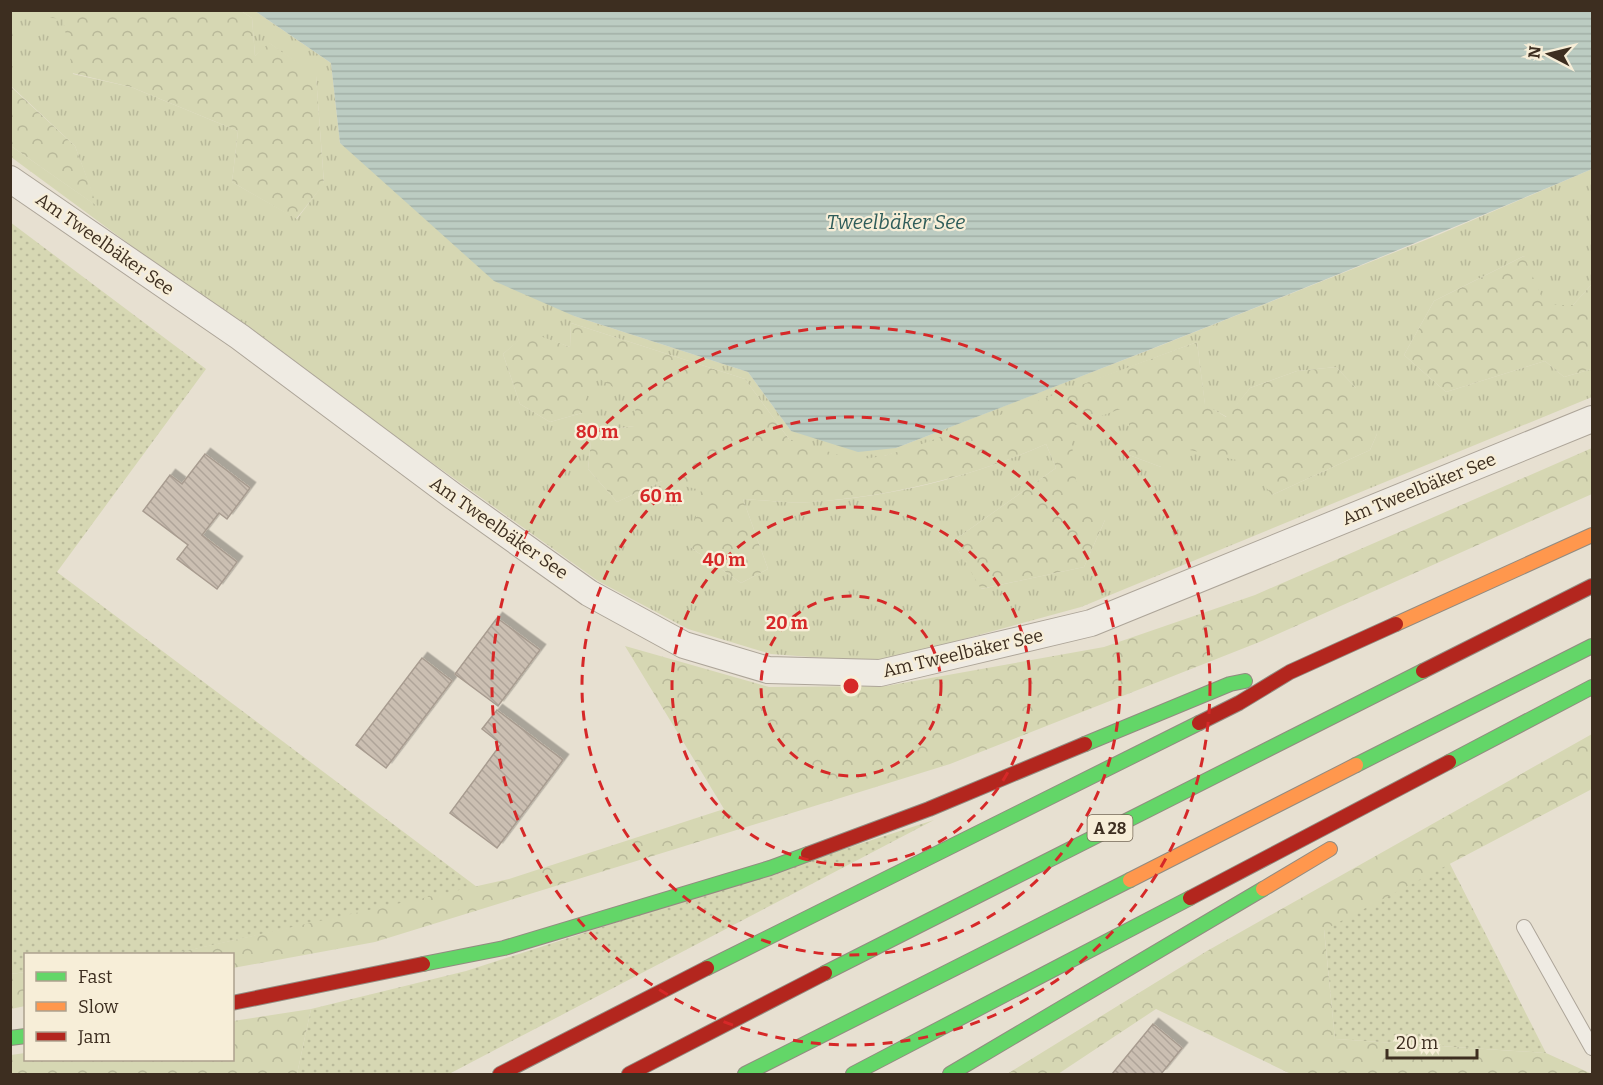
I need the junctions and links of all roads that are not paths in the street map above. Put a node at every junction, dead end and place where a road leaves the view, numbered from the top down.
1 (10, 179) edge
2 (1593, 419) edge
3 (1593, 536) edge
4 (1593, 586) edge
5 (1593, 646) edge
6 (1290, 672) junction
7 (1593, 688) edge
8 (1540, 730) dead end
9 (1345, 840) dead end
10 (1524, 927) dead end
11 (234, 1003) edge
12 (1593, 1048) edge
13 (500, 1074) edge
14 (629, 1074) edge
15 (746, 1074) edge
16 (854, 1074) edge
17 (950, 1074) edge

1 - 2 street, Am Tweelbäker See
3 - 6 highway
4 - 14 highway, A 28
5 - 15 highway
6 - 11 highway
6 - 13 highway
7 - 8 highway
7 - 16 highway
9 - 17 highway
10 - 12 lane

